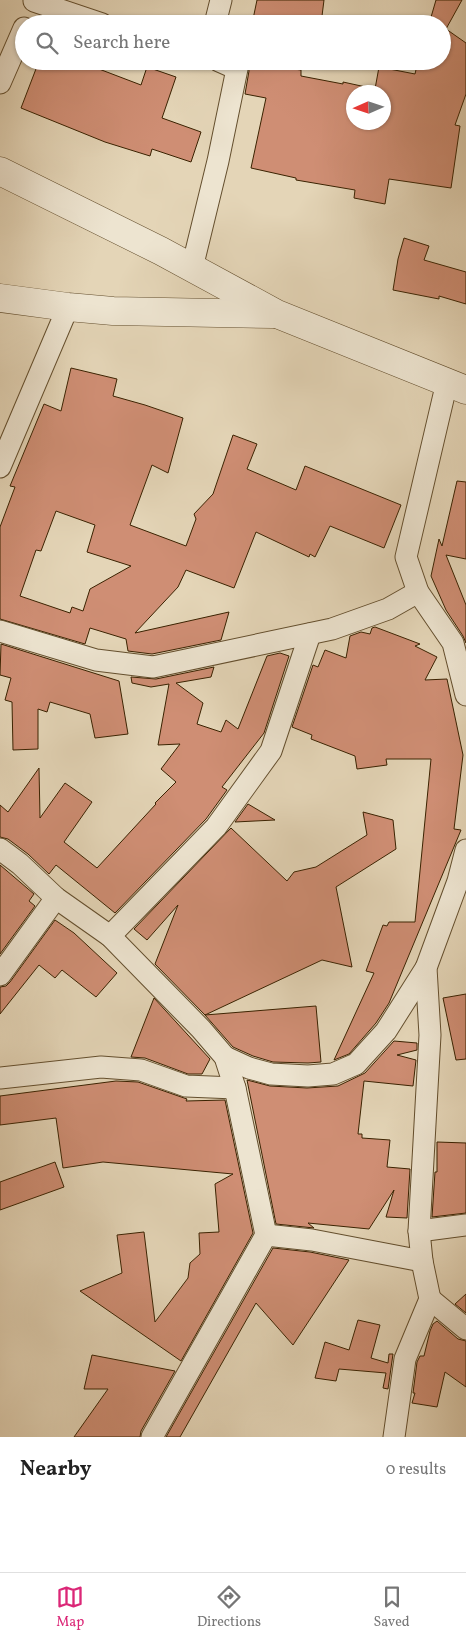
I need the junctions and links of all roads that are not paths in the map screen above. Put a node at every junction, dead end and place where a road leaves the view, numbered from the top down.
1 (35, 0) edge
2 (222, 0) edge
3 (29, 15) edge
4 (77, 15) edge
5 (218, 15) edge
6 (15, 49) edge
7 (237, 70) edge
8 (0, 83) edge
9 (0, 171) edge
10 (192, 268) junction
11 (0, 298) edge
12 (68, 308) junction
13 (277, 314) junction
14 (457, 386) edge
15 (0, 467) edge
16 (418, 592) junction
17 (0, 632) edge
18 (310, 634) junction
19 (460, 644) edge
20 (466, 695) edge
21 (0, 849) edge
22 (466, 850) edge
23 (56, 898) junction
24 (110, 936) junction
25 (426, 968) junction
26 (0, 975) edge
27 (225, 1057) junction
28 (0, 1078) edge
29 (235, 1088) junction
30 (466, 1225) edge
31 (419, 1231) junction
32 (266, 1235) junction
33 (422, 1261) junction
34 (430, 1299) junction
35 (466, 1329) edge
36 (152, 1437) edge
37 (394, 1437) edge

1 - 3 street
1 - 4 street
2 - 5 street
6 - 8 street
7 - 10 street
9 - 10 street
10 - 13 street
11 - 12 street
12 - 13 street
12 - 15 street
13 - 14 street
14 - 16 street
16 - 18 street
16 - 19 street
17 - 18 street
18 - 24 street
19 - 20 street
21 - 23 street
22 - 25 street
23 - 24 street
23 - 26 street
24 - 27 street
25 - 27 street
25 - 31 street
27 - 29 street
28 - 29 street
29 - 32 street
30 - 31 street
31 - 33 street
32 - 33 street
32 - 36 street
33 - 34 street
34 - 35 street
34 - 37 street

